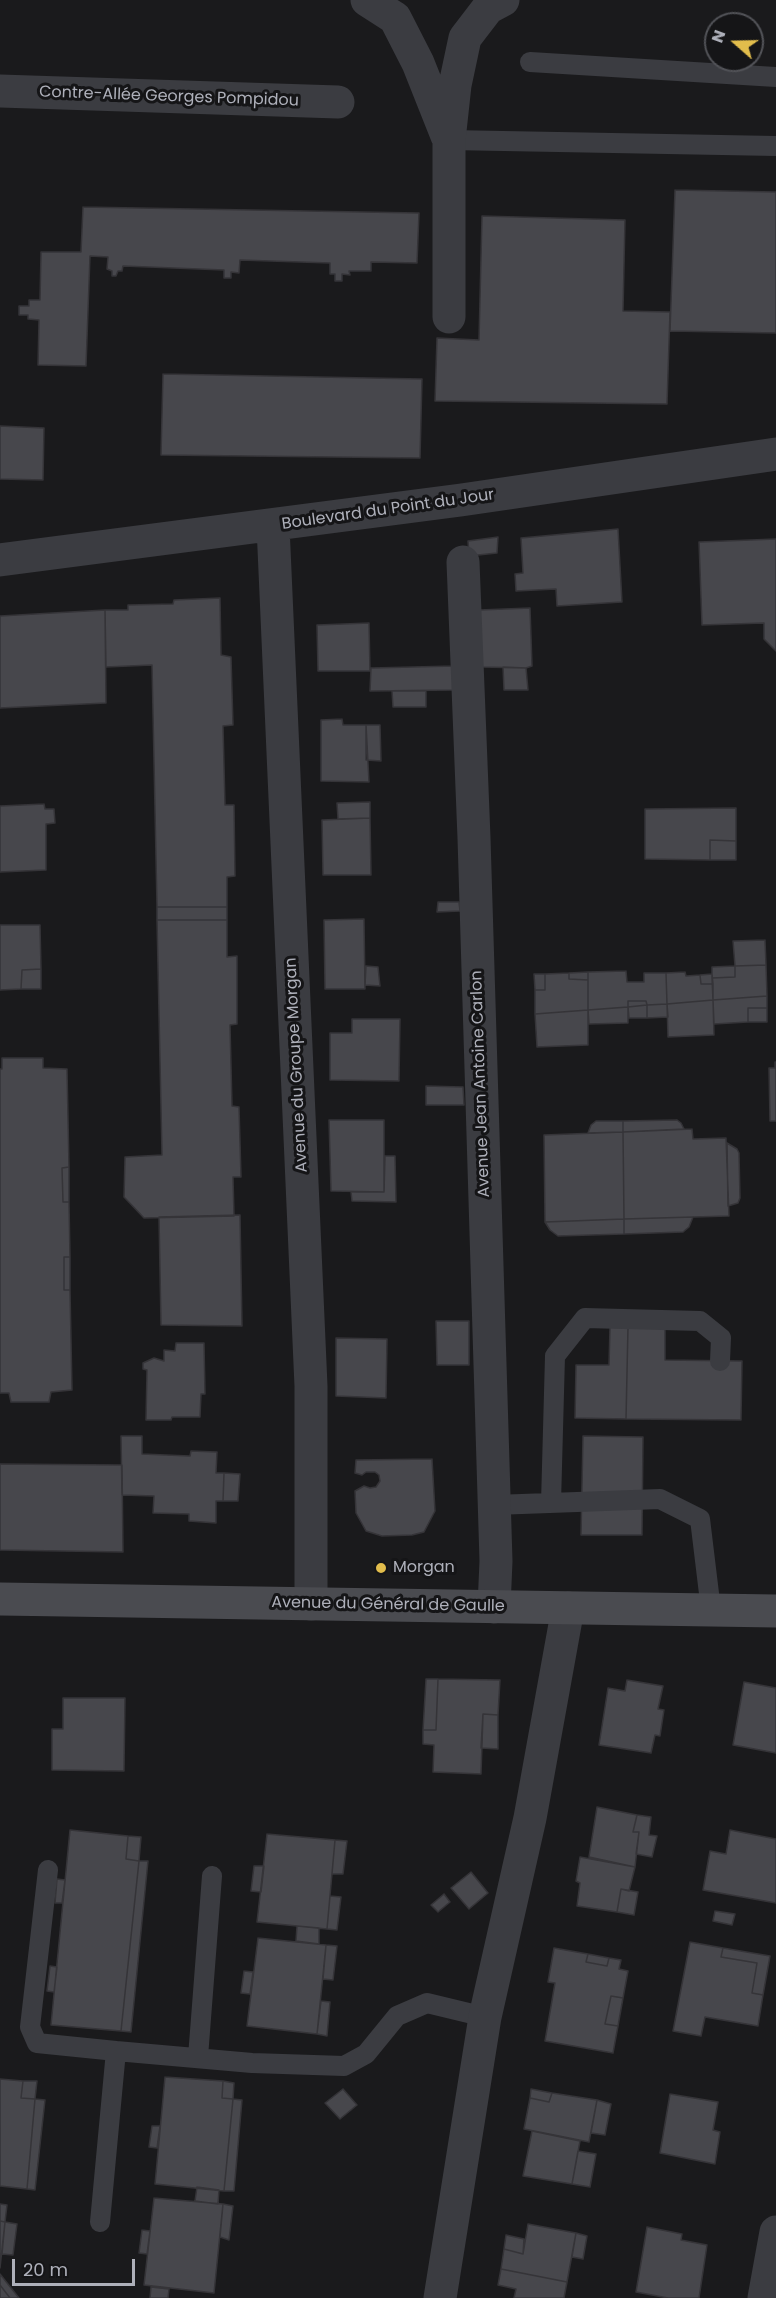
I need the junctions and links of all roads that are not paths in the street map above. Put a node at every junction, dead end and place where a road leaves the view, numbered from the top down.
1 (367, 0) edge
2 (503, 0) edge
3 (530, 63) dead end
4 (776, 77) edge
5 (0, 91) edge
6 (338, 102) dead end
7 (448, 140) junction
8 (776, 146) edge
9 (449, 317) dead end
10 (776, 454) edge
11 (273, 526) junction
12 (0, 560) edge
13 (463, 561) dead end
14 (720, 1360) dead end
15 (551, 1503) junction
16 (494, 1505) junction
17 (0, 1599) edge
18 (311, 1604) junction
19 (494, 1607) junction
20 (568, 1608) junction
21 (711, 1610) junction
22 (776, 1611) edge
23 (48, 1870) dead end
24 (212, 1876) dead end
25 (485, 2017) junction
26 (117, 2051) junction
27 (198, 2057) junction
28 (99, 2222) dead end
29 (776, 2232) edge
30 (440, 2298) edge
31 (764, 2298) edge

1 - 7 street
2 - 7 street
3 - 4 lane
5 - 6 street, Contre-Allée Georges Pompidou
7 - 8 lane
7 - 9 street
10 - 11 street, Boulevard du Point du Jour
11 - 12 street, Boulevard du Point du Jour
11 - 18 street, Avenue du Groupe Morgan
13 - 16 street, Avenue Jean Antoine Carlon
14 - 15 lane
15 - 16 lane
15 - 21 lane
16 - 19 street, Avenue Jean Antoine Carlon
17 - 18 main road, Avenue du Général de Gaulle
18 - 19 main road, Avenue du Général de Gaulle
19 - 20 main road, Avenue du Général de Gaulle
20 - 21 main road, Avenue du Général de Gaulle
20 - 25 street
21 - 22 main road, Avenue du Général de Gaulle
23 - 26 lane
24 - 27 lane
25 - 27 lane
25 - 30 street
26 - 27 lane
26 - 28 lane
29 - 31 street

